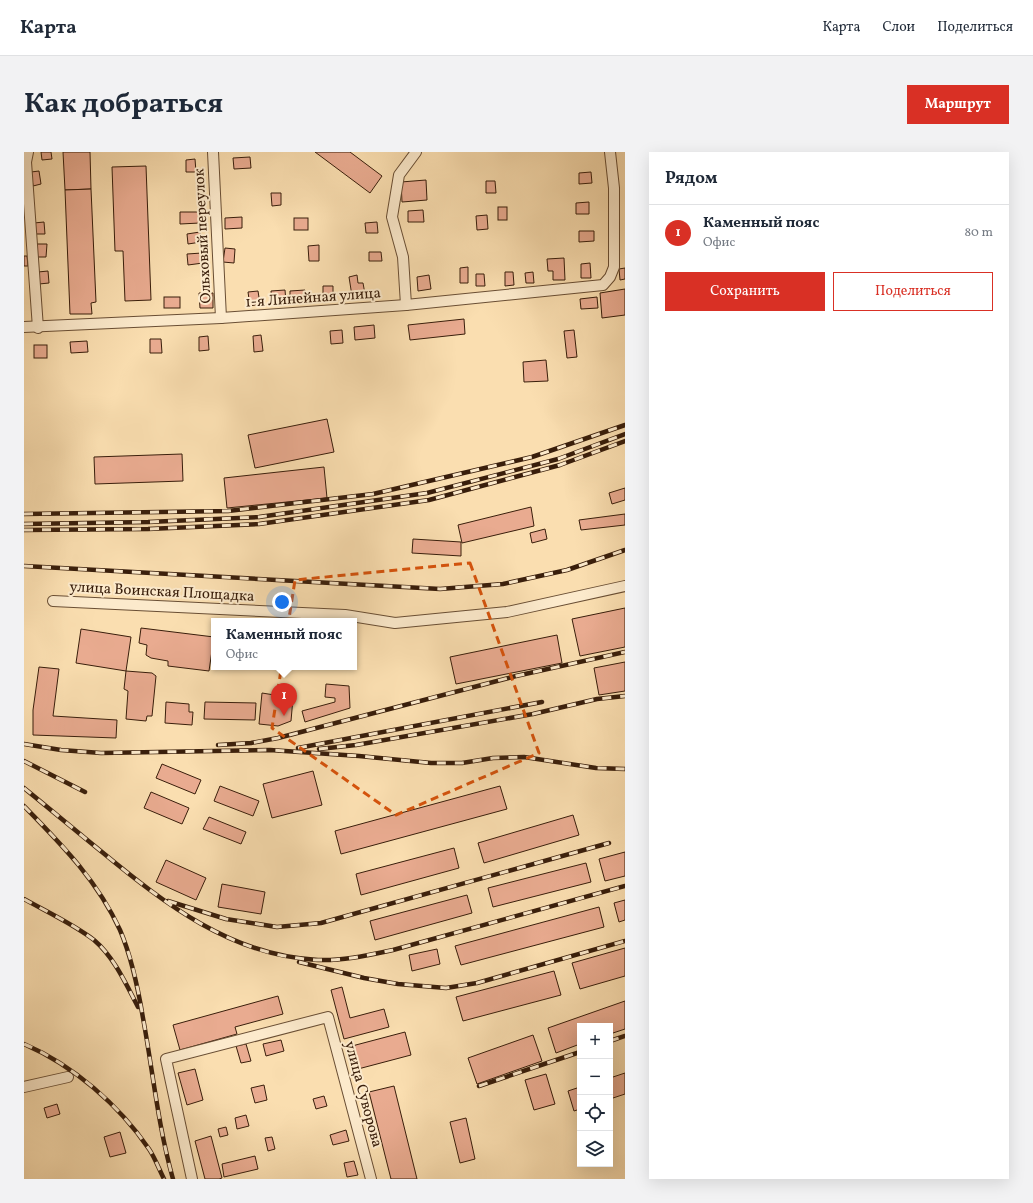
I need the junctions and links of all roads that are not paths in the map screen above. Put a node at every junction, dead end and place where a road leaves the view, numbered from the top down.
1 (28, 152) edge
2 (213, 152) edge
3 (416, 152) edge
4 (610, 152) edge
5 (406, 305) junction
6 (221, 318) junction
7 (24, 328) edge
8 (38, 328) junction
9 (625, 586) edge
10 (53, 601) dead end
11 (68, 1076) dead end
12 (24, 1087) edge
13 (192, 1179) edge
14 (372, 1179) edge

1 - 8 street
2 - 6 street, Ольховый переулок
3 - 5 street
4 - 5 street, 1-я Линейная улица
5 - 6 street, 1-я Линейная улица
6 - 8 street, 1-я Линейная улица
7 - 8 street, 1-я Линейная улица
9 - 10 street, улица Воинская Площадка
11 - 12 street
13 - 14 street, улица Суворова

